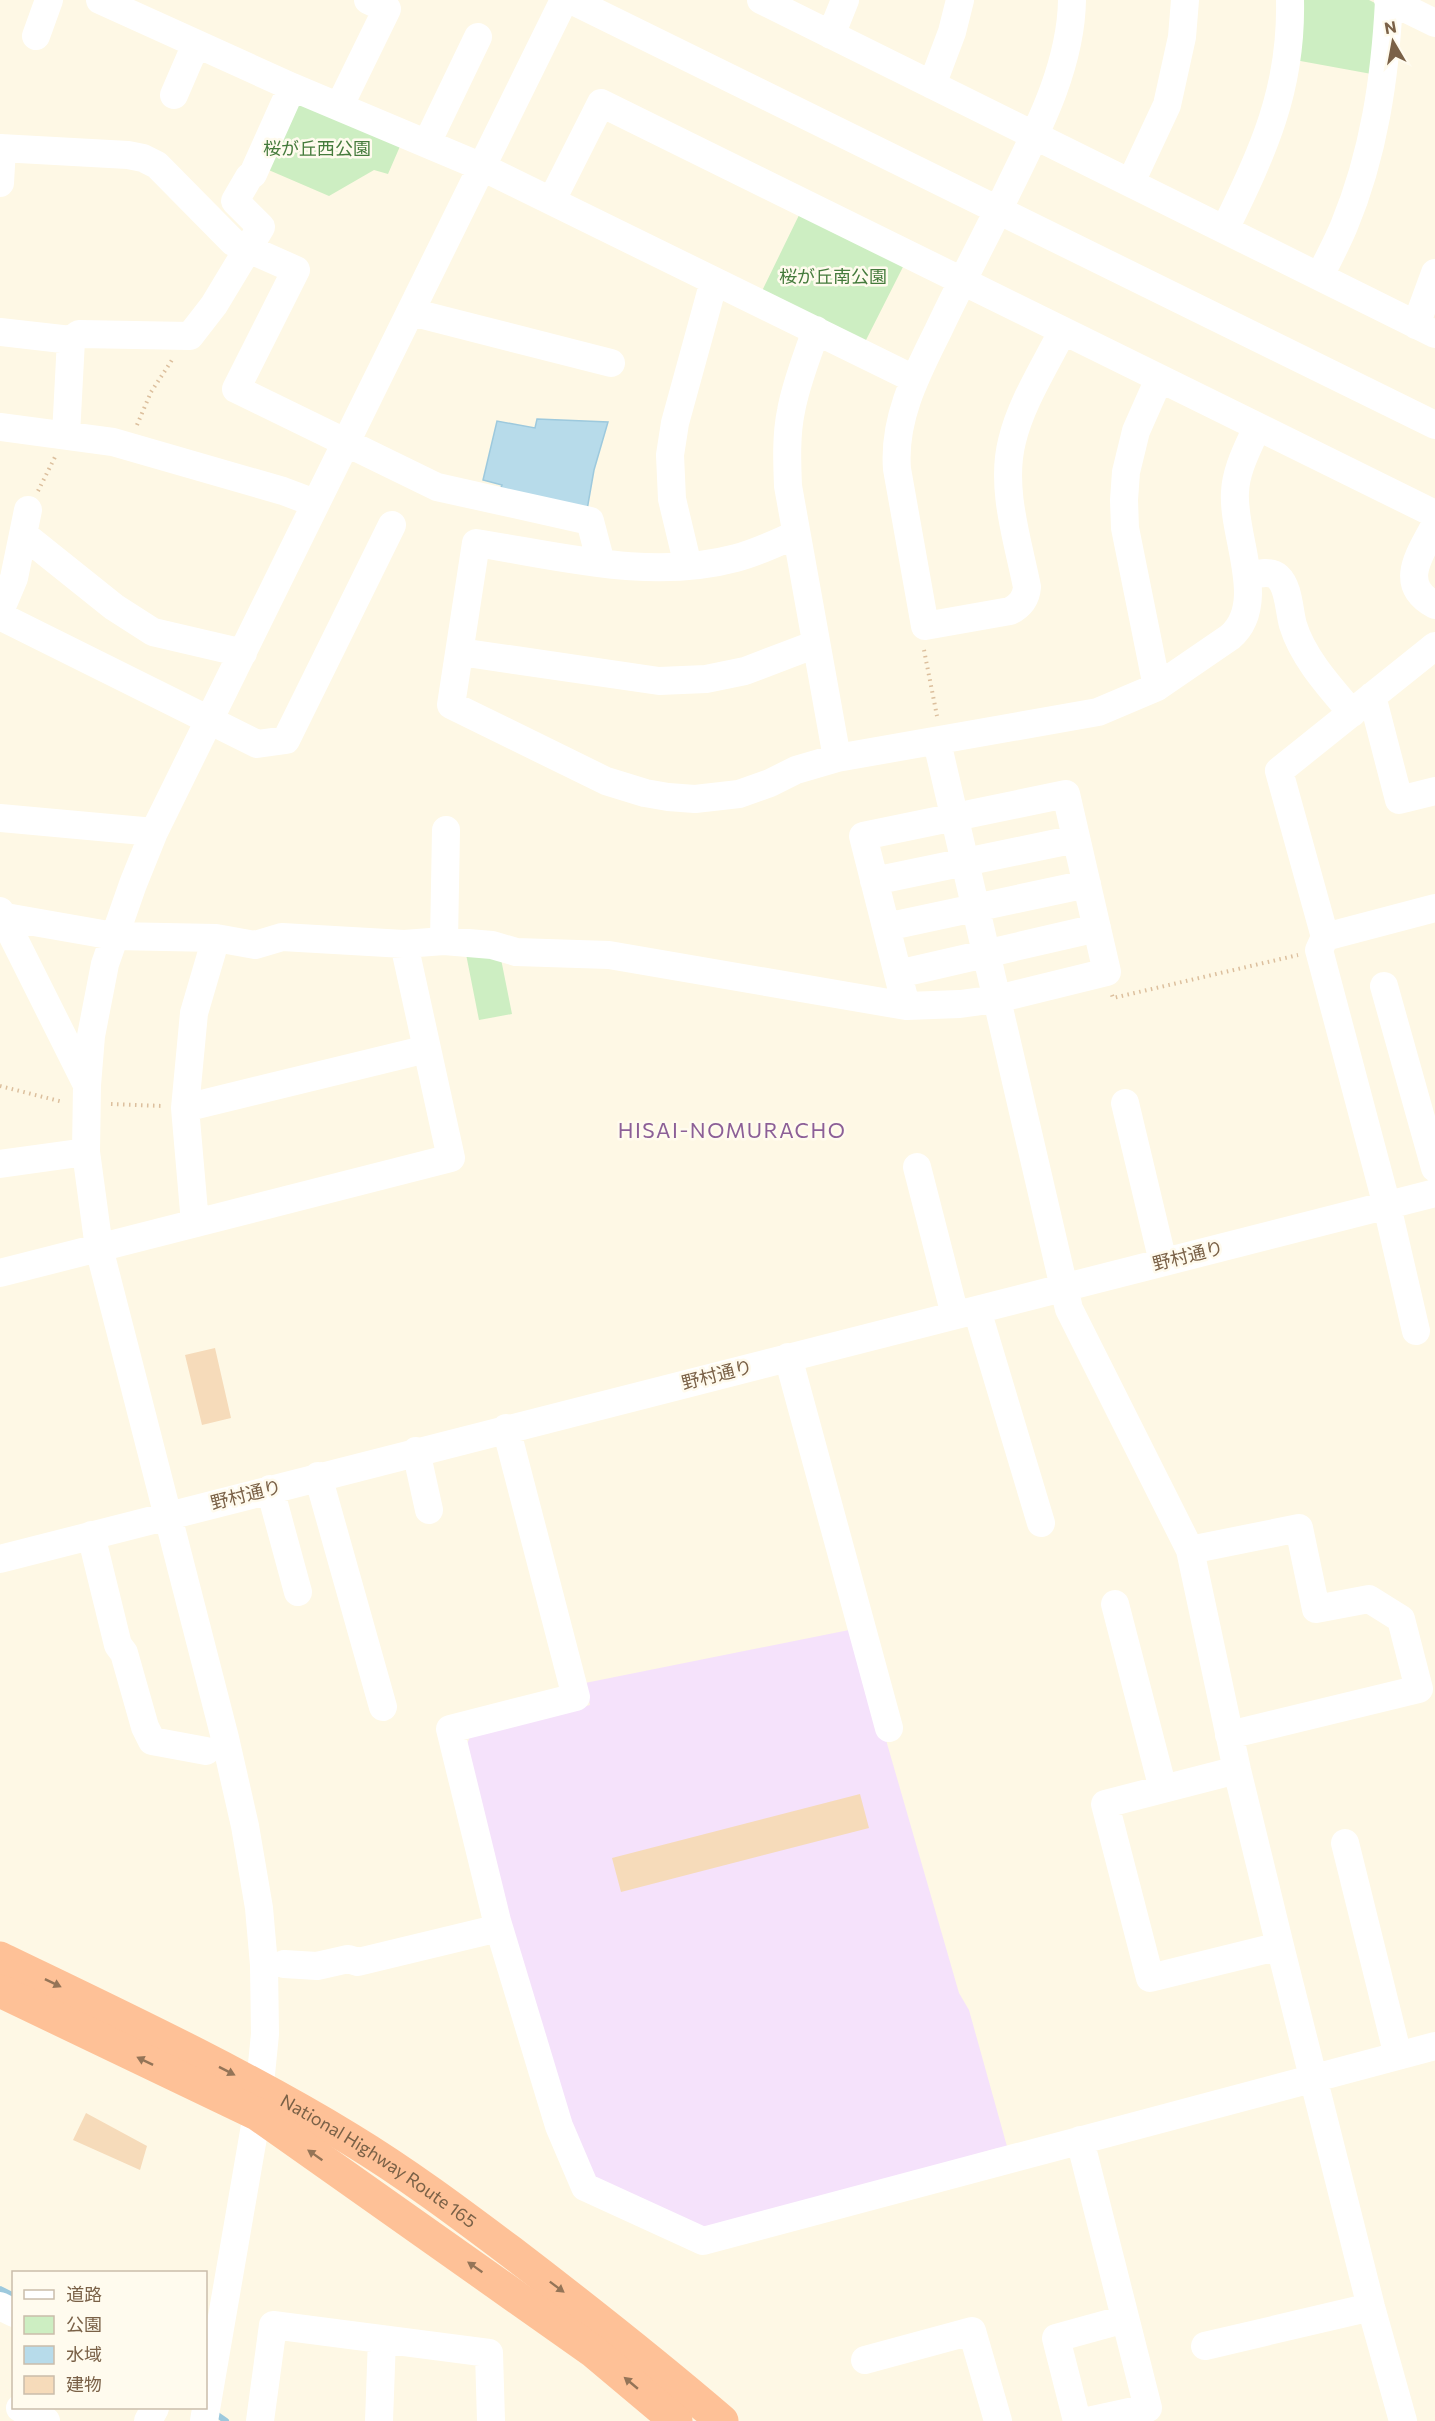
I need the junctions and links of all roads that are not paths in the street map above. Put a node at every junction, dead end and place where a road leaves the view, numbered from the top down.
1 (49, 0) edge
2 (100, 0) edge
3 (564, 0) edge
4 (571, 0) edge
5 (760, 0) edge
6 (844, 0) edge
7 (960, 0) edge
8 (1072, 0) edge
9 (1185, 0) edge
10 (1290, 0) edge
11 (1388, 0) edge
12 (382, 3) edge
13 (1435, 23) edge
14 (831, 35) junction
15 (36, 36) dead end
16 (478, 37) dead end
17 (196, 44) junction
18 (932, 85) junction
19 (292, 87) junction
20 (174, 95) dead end
21 (339, 107) junction
22 (1035, 136) junction
23 (427, 143) junction
24 (1, 148) edge
25 (482, 167) junction
26 (1131, 182) junction
27 (0, 183) edge
28 (552, 200) junction
29 (999, 209) junction
30 (1225, 230) junction
31 (254, 239) junction
32 (1435, 273) edge
33 (1320, 276) junction
34 (963, 280) junction
35 (714, 281) junction
36 (411, 312) junction
37 (816, 330) junction
38 (1425, 330) edge
39 (0, 332) edge
40 (1062, 332) junction
41 (71, 340) junction
42 (610, 363) dead end
43 (1159, 379) junction
44 (914, 380) junction
45 (1435, 425) edge
46 (0, 427) edge
47 (1257, 427) junction
48 (66, 435) junction
49 (347, 442) junction
50 (315, 503) junction
51 (1435, 514) edge
52 (392, 525) dead end
53 (1435, 525) edge
54 (795, 535) junction
55 (601, 563) junction
56 (688, 566) junction
57 (1247, 576) junction
58 (1435, 605) edge
59 (0, 611) edge
60 (0, 616) edge
61 (816, 644) junction
62 (1435, 646) edge
63 (460, 652) junction
64 (243, 653) junction
65 (1157, 687) junction
66 (1362, 705) junction
67 (209, 721) junction
68 (943, 741) junction
69 (837, 758) junction
70 (1435, 791) edge
71 (956, 817) junction
72 (0, 818) edge
73 (446, 830) dead end
74 (154, 832) junction
75 (1076, 839) junction
76 (966, 862) junction
77 (874, 881) junction
78 (1087, 884) junction
79 (976, 908) junction
80 (1435, 908) edge
81 (1, 914) edge
82 (886, 927) junction
83 (1097, 928) junction
84 (114, 936) junction
85 (216, 938) junction
86 (444, 941) junction
87 (1322, 943) junction
88 (404, 944) junction
89 (987, 953) junction
90 (898, 974) junction
91 (1384, 986) dead end
92 (906, 1006) junction
93 (1000, 1010) junction
94 (427, 1049) junction
95 (94, 1099) junction
96 (1125, 1104) dead end
97 (185, 1107) junction
98 (86, 1152) junction
99 (0, 1164) edge
100 (917, 1167) dead end
101 (1435, 1168) edge
102 (1435, 1193) edge
103 (1387, 1206) junction
104 (195, 1223) junction
105 (99, 1248) junction
106 (1163, 1262) junction
107 (0, 1274) edge
108 (1064, 1289) junction
109 (966, 1312) junction
110 (1416, 1331) dead end
111 (788, 1358) junction
112 (506, 1428) junction
113 (417, 1451) junction
114 (318, 1476) junction
115 (270, 1489) junction
116 (429, 1510) dead end
117 (167, 1515) junction
118 (1041, 1523) dead end
119 (91, 1535) junction
120 (1190, 1550) junction
121 (0, 1559) edge
122 (298, 1592) dead end
123 (1115, 1604) dead end
124 (383, 1707) dead end
125 (890, 1728) dead end
126 (1229, 1735) junction
127 (206, 1751) dead end
128 (1237, 1770) junction
129 (1163, 1789) junction
130 (1345, 1843) dead end
131 (499, 1928) junction
132 (1280, 1946) junction
133 (0, 1958) edge
134 (284, 1964) dead end
135 (0, 1991) edge
136 (1435, 2046) edge
137 (1398, 2056) junction
138 (1314, 2077) junction
139 (258, 2101) junction
140 (1080, 2140) junction
141 (1371, 2307) junction
142 (1125, 2319) junction
143 (382, 2339) junction
144 (1205, 2346) dead end
145 (865, 2360) dead end
146 (207, 2374) edge
147 (23, 2409) edge
148 (46, 2421) edge
149 (260, 2421) edge
150 (379, 2421) edge
151 (491, 2421) edge
152 (676, 2421) edge
153 (722, 2421) edge
154 (998, 2421) edge
155 (1077, 2421) edge
156 (1088, 2421) edge
157 (1402, 2421) edge

1 - 15 street
2 - 17 street
3 - 25 street
4 - 29 street
5 - 14 street
6 - 14 street
7 - 18 street
8 - 22 street
9 - 26 street
10 - 30 street
11 - 13 street
11 - 33 street
12 - 21 street
14 - 18 street
16 - 23 street
17 - 19 street
17 - 20 street
18 - 22 street
19 - 21 street
19 - 31 street
21 - 23 street
22 - 26 street
22 - 29 street
23 - 25 street
24 - 27 street
24 - 31 street
25 - 28 street
25 - 36 street
26 - 30 street
28 - 34 street
28 - 35 street
29 - 34 street
29 - 45 street
30 - 33 street
31 - 41 street
31 - 49 street
32 - 38 street
33 - 38 street
34 - 40 street
34 - 44 street
35 - 37 street
35 - 56 street
36 - 42 street
36 - 49 street
37 - 44 street
37 - 54 street
39 - 41 street
40 - 43 street
40 - 44 street
41 - 48 street
43 - 47 street
43 - 65 street
46 - 48 street
47 - 51 street
47 - 57 street
48 - 50 street
49 - 50 street
49 - 55 street
50 - 64 street
52 - 67 street
53 - 58 street
54 - 56 street
54 - 61 street
55 - 56 street
55 - 63 street
57 - 65 street
57 - 66 street
59 - 64 street
60 - 67 street
61 - 63 street
61 - 69 street
62 - 66 street
63 - 69 street
64 - 67 street
65 - 68 street
66 - 70 street
66 - 87 street
67 - 74 street
68 - 69 street
68 - 71 street
71 - 75 street
71 - 76 street
71 - 77 street
72 - 74 street
73 - 86 street
74 - 84 street
75 - 76 street
75 - 78 street
76 - 77 street
76 - 79 street
77 - 82 street
78 - 79 street
78 - 83 street
79 - 82 street
79 - 89 street
80 - 87 street
81 - 84 street
81 - 95 street
82 - 90 street
83 - 89 street
83 - 93 street
84 - 85 street
84 - 95 street
85 - 88 street
85 - 97 street
86 - 88 street
86 - 92 street
87 - 103 street
88 - 94 street
89 - 90 street
89 - 93 street
90 - 92 street
91 - 101 street
92 - 93 street
93 - 108 street
94 - 97 street
94 - 104 street
95 - 98 street
96 - 106 street
97 - 104 street
98 - 99 street
98 - 105 street
100 - 109 street
102 - 103 street, 野村通り
103 - 106 street, 野村通り
103 - 110 street
104 - 105 street
105 - 107 street
105 - 117 street
106 - 108 street, 野村通り
108 - 109 street, 野村通り
108 - 120 street
109 - 111 street, 野村通り
109 - 118 street
111 - 112 street, 野村通り
111 - 125 street
112 - 113 street, 野村通り
112 - 131 street
113 - 114 street, 野村通り
113 - 116 street
114 - 115 street, 野村通り
114 - 124 street
115 - 117 street, 野村通り
115 - 122 street
117 - 119 street, 野村通り
117 - 139 street
119 - 121 street, 野村通り
119 - 127 street
120 - 126 street
120 - 126 street
123 - 129 street
126 - 128 street
128 - 129 street
128 - 132 street
129 - 132 street
130 - 137 street
131 - 134 street
131 - 140 street
132 - 138 street
133 -> 139 highway, National Highway Route 165
139 -> 135 highway, National Highway Route 165
136 - 137 street
137 - 138 street
138 - 140 street
138 - 141 street
139 - 146 street
152 -> 139 highway, National Highway Route 165
139 -> 153 highway, National Highway Route 165
140 - 142 street
141 - 144 street
141 - 157 street
142 - 155 street
142 - 156 street
143 - 149 street
143 - 150 street
143 - 151 street
145 - 154 street
147 - 148 street

